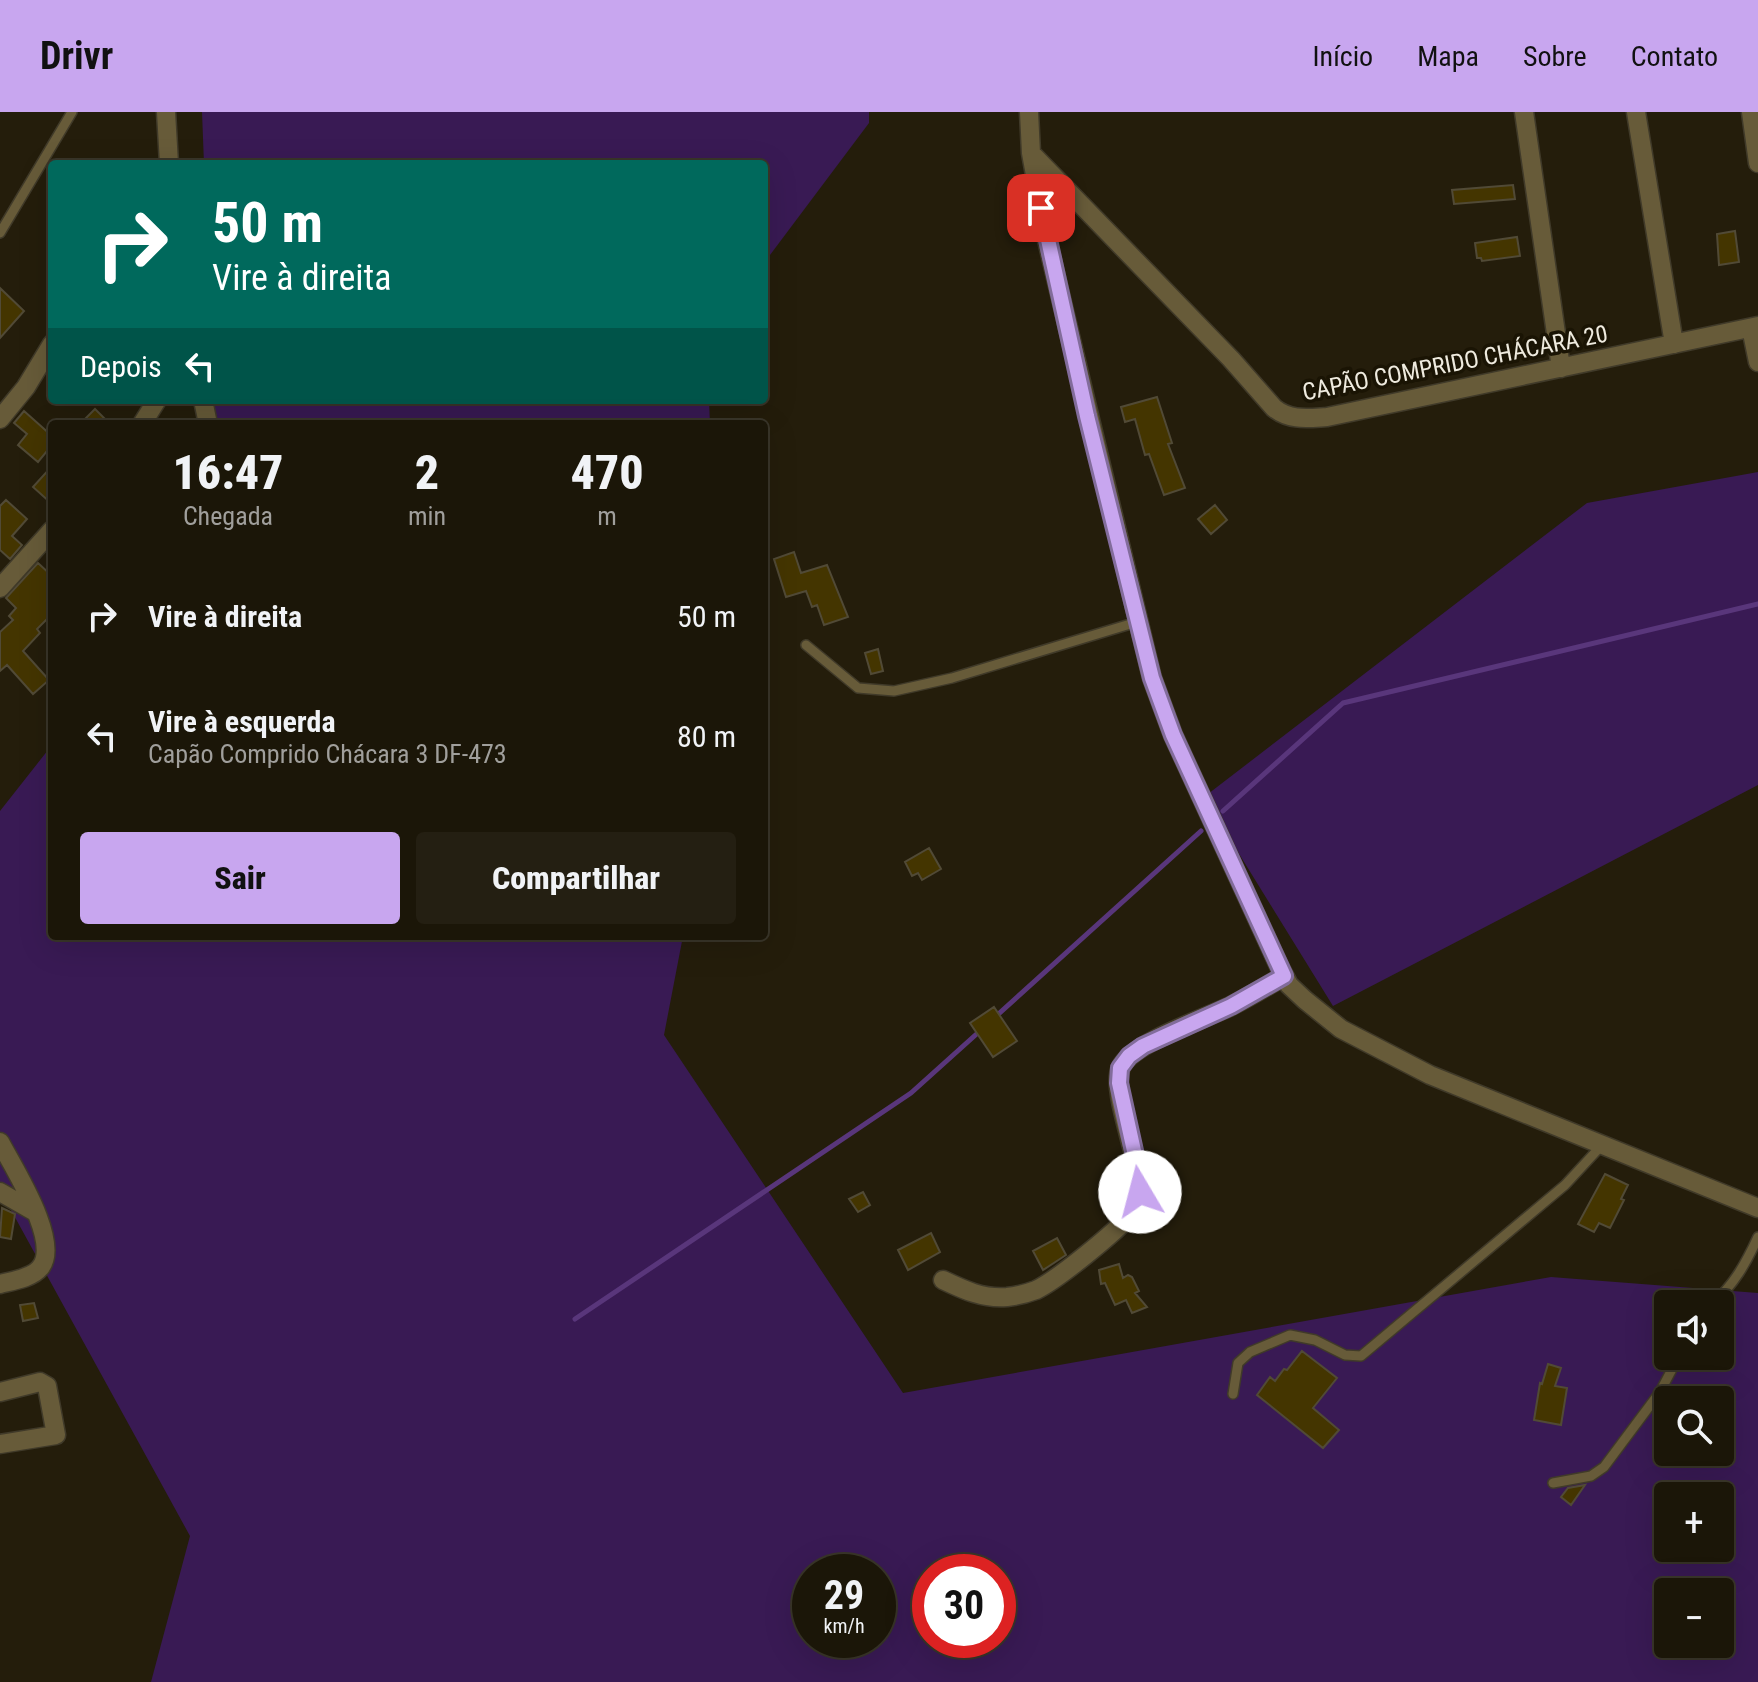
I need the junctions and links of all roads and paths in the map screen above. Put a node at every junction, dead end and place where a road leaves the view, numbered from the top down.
1 (72, 112) edge
2 (166, 112) edge
3 (1029, 112) edge
4 (1524, 112) edge
5 (1636, 112) edge
6 (1751, 112) edge
7 (1031, 153) junction
8 (169, 160) edge
9 (1758, 163) edge
10 (0, 233) edge
11 (1755, 327) edge
12 (1674, 344) junction
13 (48, 351) edge
14 (1758, 362) edge
15 (1561, 368) junction
16 (0, 419) edge
17 (48, 534) edge
18 (0, 588) edge
19 (1137, 622) junction
20 (806, 645) dead end
21 (1284, 976) junction
22 (0, 1142) edge
23 (1602, 1145) junction
24 (0, 1192) edge
25 (1758, 1208) edge
26 (37, 1214) junction
27 (1758, 1237) edge
28 (943, 1280) dead end
29 (0, 1284) edge
30 (1728, 1290) edge
31 (1672, 1370) edge
32 (0, 1392) edge
33 (1233, 1394) dead end
34 (0, 1444) edge
35 (1553, 1483) dead end

1 - 10 lane
2 - 8 street
3 - 7 street
4 - 15 street
5 - 12 street
6 - 9 street
7 - 15 street, CAPÃO COMPRIDO CHÁCARA 20
7 - 19 street
11 - 12 street, CAPÃO COMPRIDO CHÁCARA 20
11 - 14 street
12 - 15 street, CAPÃO COMPRIDO CHÁCARA 20
13 - 16 street
17 - 18 street
19 - 20 lane
19 - 21 street
21 - 23 street
21 - 28 street
22 - 26 street
23 - 25 street
23 - 33 lane
24 - 26 street
26 - 29 street
27 - 30 lane
31 - 35 lane
32 - 34 street

